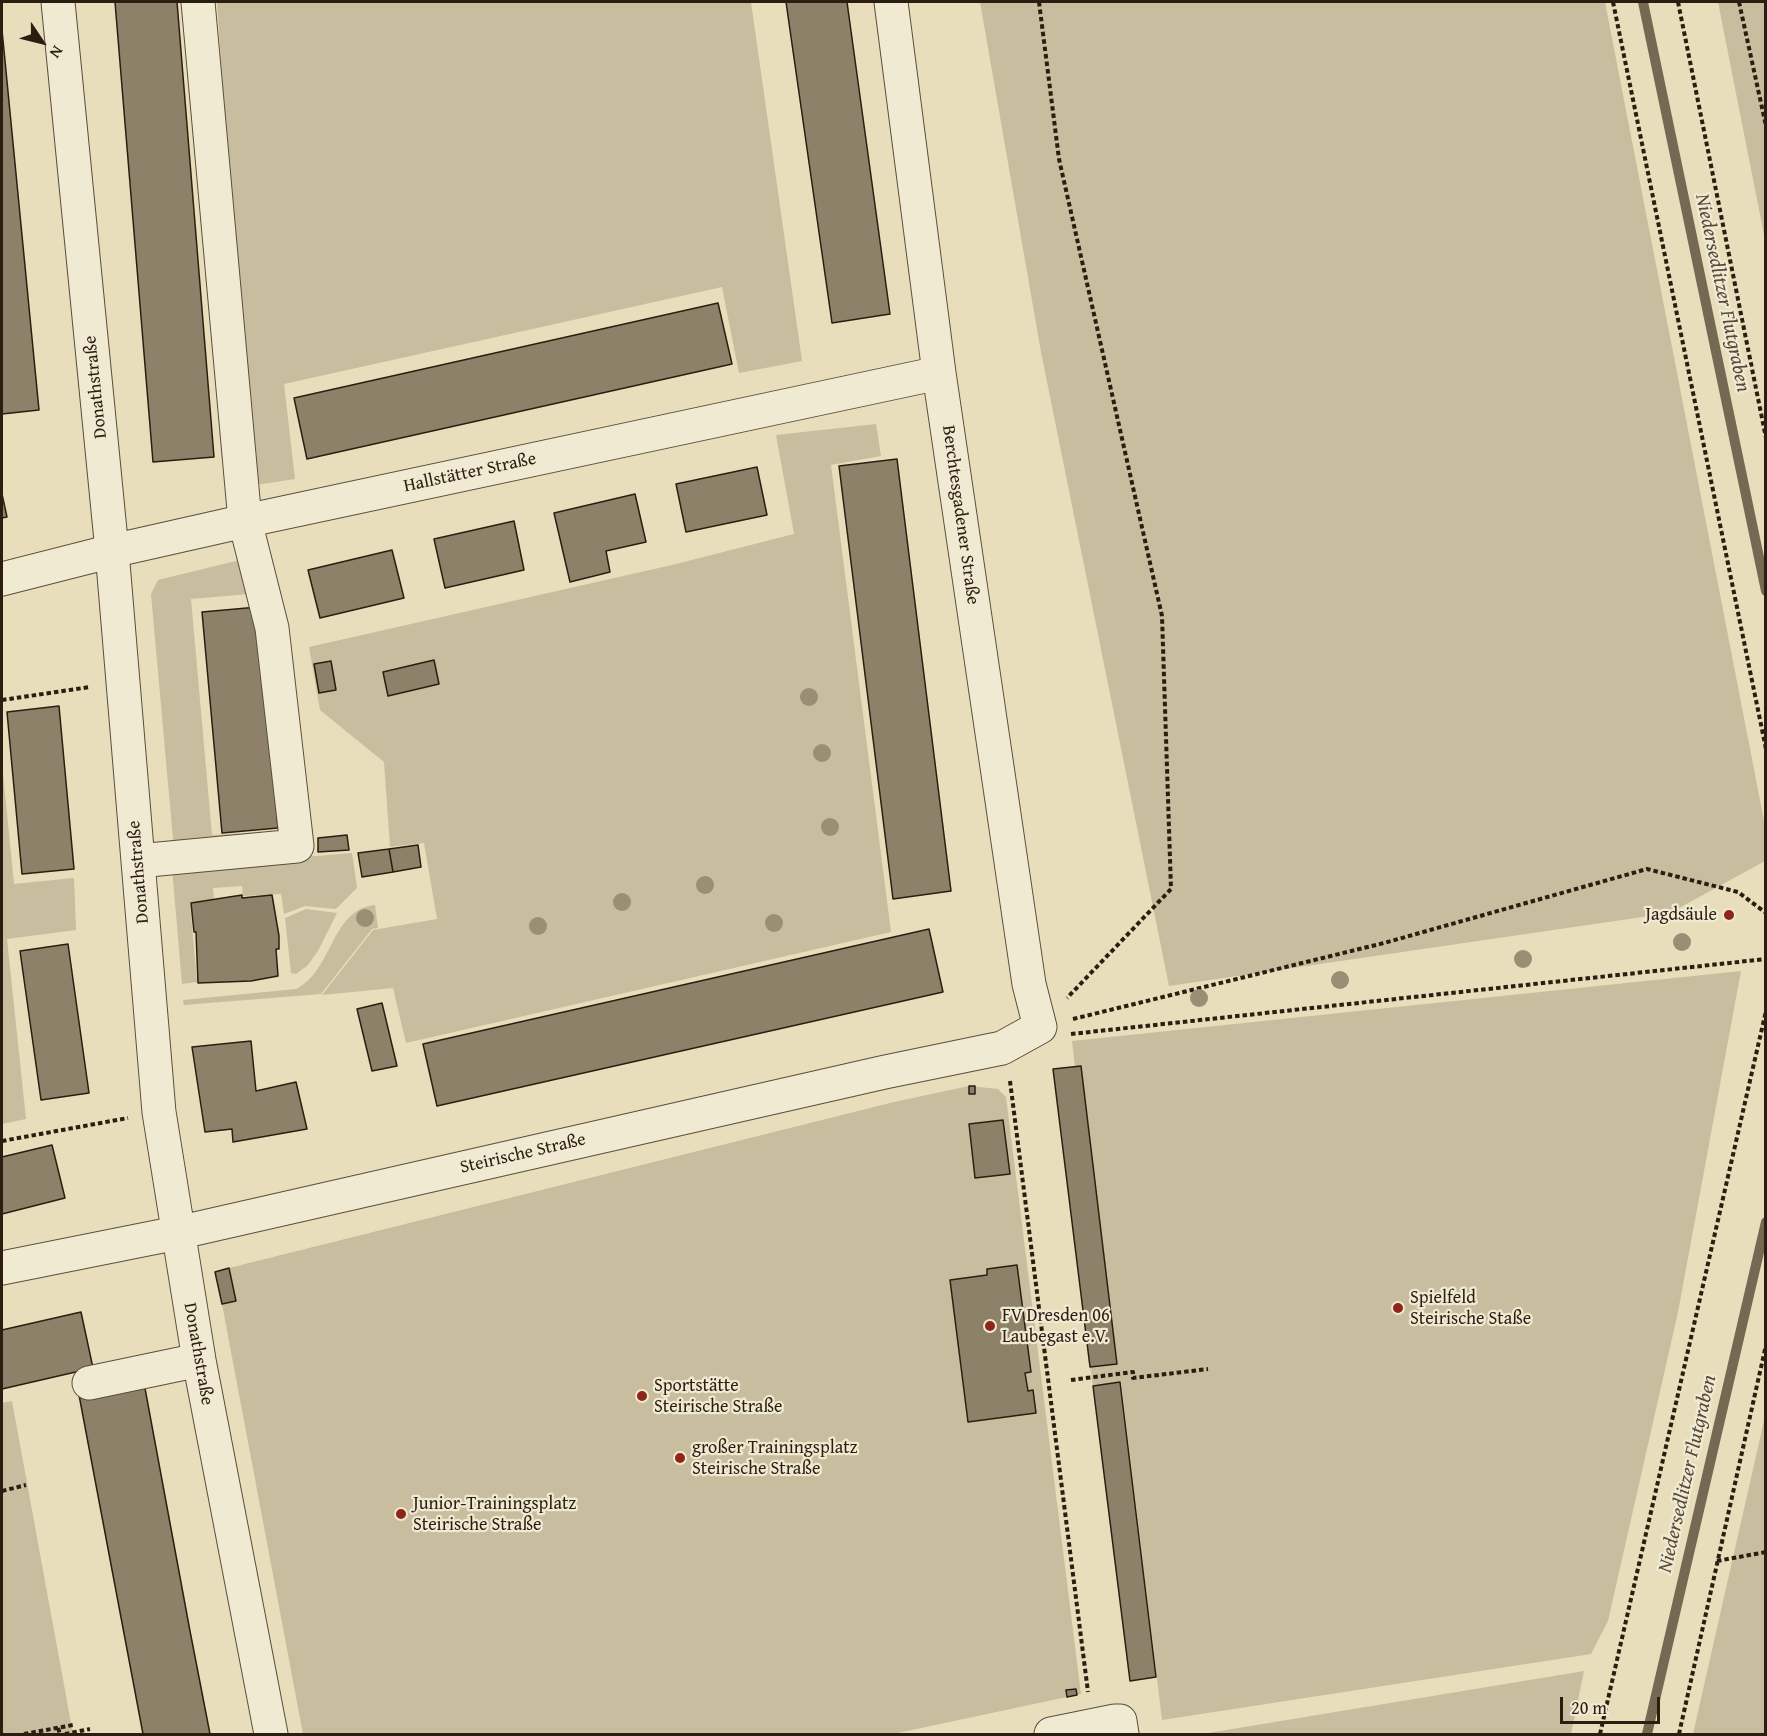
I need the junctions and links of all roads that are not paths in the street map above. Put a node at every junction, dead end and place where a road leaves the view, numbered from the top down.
1 (58, 2) edge
2 (198, 2) edge
3 (891, 2) edge
4 (939, 373) junction
5 (245, 521) junction
6 (112, 551) junction
7 (2, 579) edge
8 (138, 861) junction
9 (1040, 1027) joint
10 (177, 1233) junction
11 (2, 1268) edge
12 (199, 1360) junction
13 (89, 1383) dead end
14 (1119, 1726) edge
15 (271, 1734) edge
16 (1051, 1734) edge

1 - 6 street, Donathstraße
2 - 5 street
3 - 4 street, Berchtesgadener Straße
4 - 5 street, Hallstätter Straße
4 - 9 street, Berchtesgadener Straße
5 - 6 street, Hallstätter Straße
5 - 8 street
6 - 7 street, Hallstätter Straße
6 - 8 street, Donathstraße
8 - 10 street, Donathstraße
9 - 10 street, Steirische Straße
10 - 11 street, Steirische Straße
10 - 12 street, Donathstraße
12 - 13 street
12 - 15 street, Donathstraße
14 - 16 street

